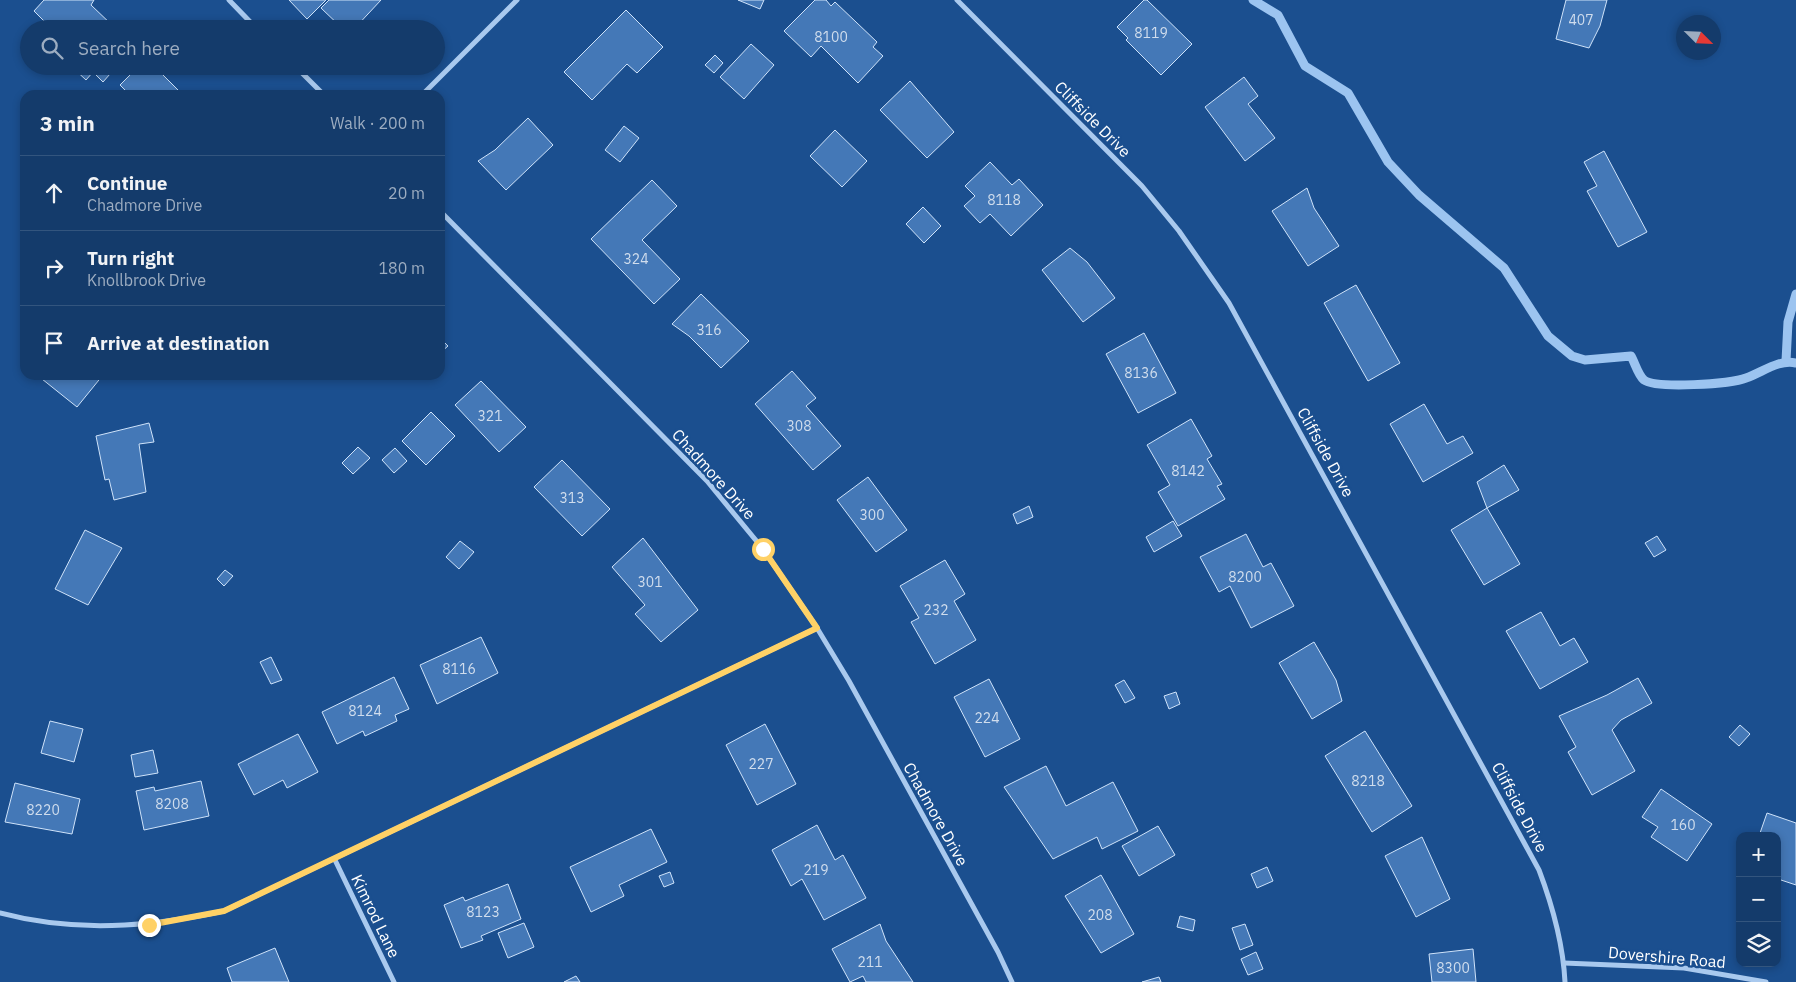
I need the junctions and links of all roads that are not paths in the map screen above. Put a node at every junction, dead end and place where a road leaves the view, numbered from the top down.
1 (228, 0) edge
2 (517, 0) edge
3 (957, 0) edge
4 (249, 20) edge
5 (445, 72) edge
6 (304, 75) edge
7 (442, 75) edge
8 (319, 90) edge
9 (427, 90) edge
10 (445, 216) edge
11 (817, 628) junction
12 (335, 860) junction
13 (0, 913) edge
14 (1564, 963) junction
15 (394, 982) edge
16 (1012, 982) edge
17 (1565, 982) edge
18 (1766, 982) edge

1 - 4 street
2 - 5 street
3 - 14 street, Cliffside Drive
6 - 8 street
7 - 9 street
10 - 11 street, Chadmore Drive
11 - 12 street
11 - 16 street, Chadmore Drive
12 - 13 street
12 - 15 street, Kimrod Lane
14 - 17 street, Cliffside Drive
14 - 18 street, Dovershire Road

